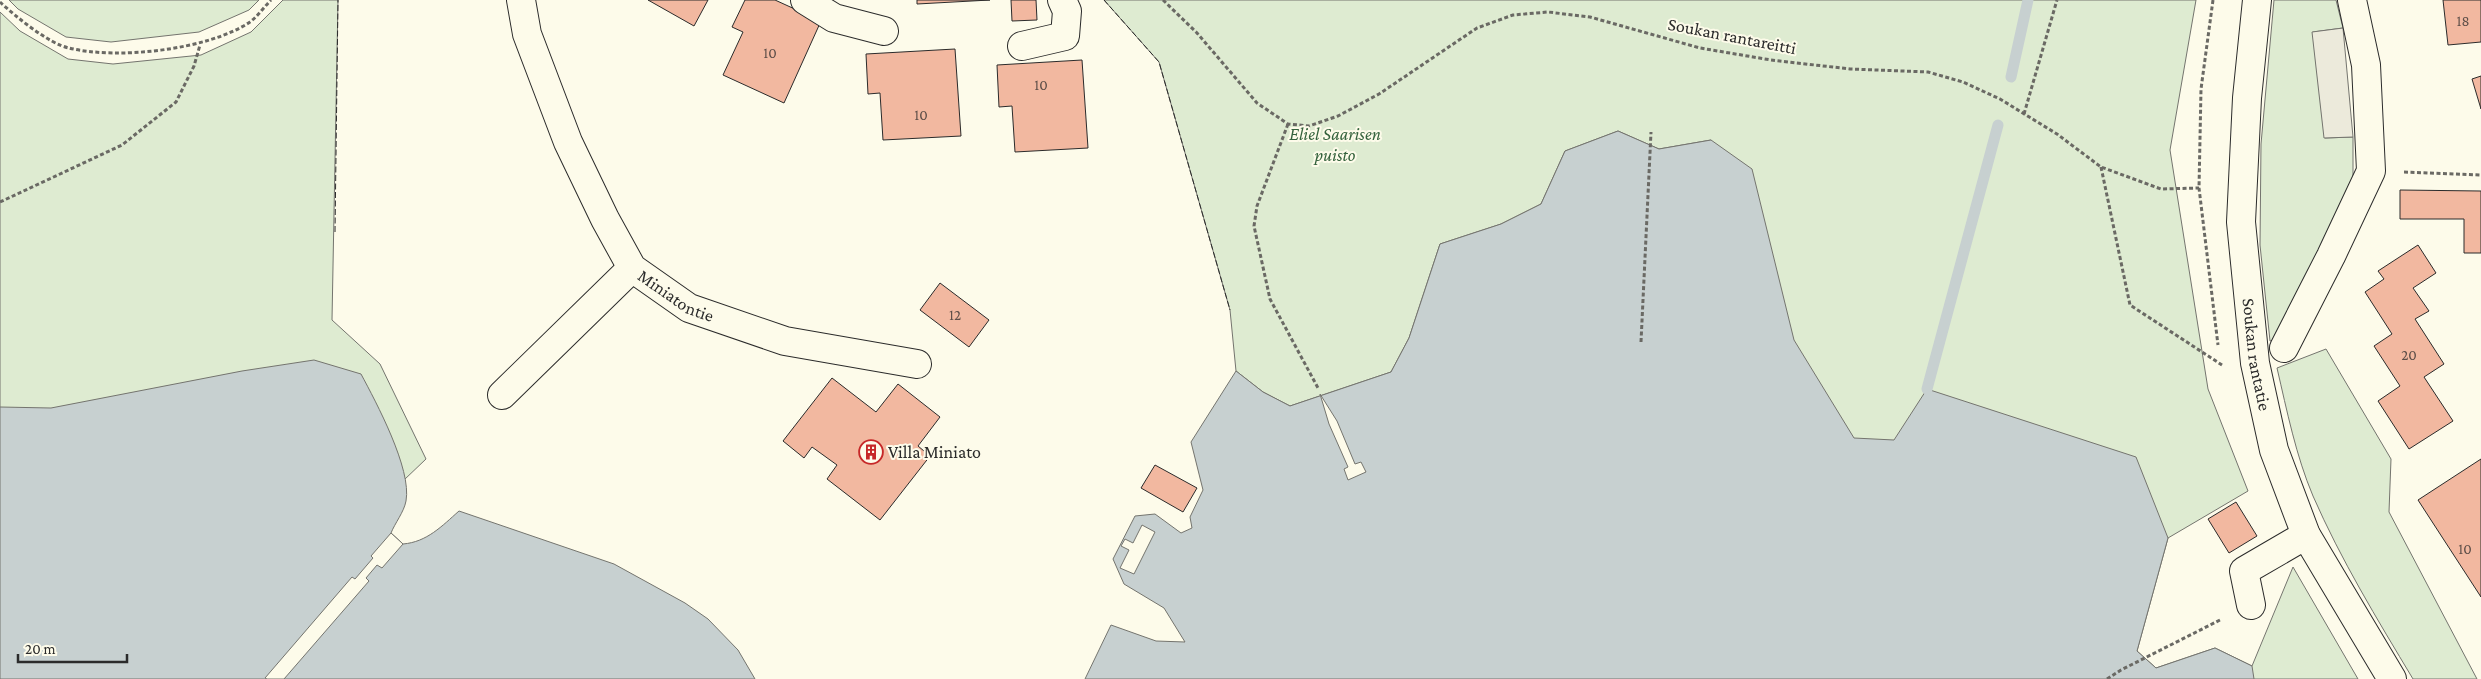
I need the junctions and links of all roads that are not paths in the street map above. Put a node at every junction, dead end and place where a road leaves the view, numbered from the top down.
1 (521, 0) edge
2 (805, 0) edge
3 (1062, 0) edge
4 (2257, 0) edge
5 (2352, 0) edge
6 (884, 30) dead end
7 (1022, 46) dead end
8 (632, 268) junction
9 (2284, 348) dead end
10 (917, 364) dead end
11 (502, 395) dead end
12 (2306, 535) junction
13 (2251, 605) road end
14 (2392, 679) edge

1 - 8 street, Miniatontie
2 - 6 street
3 - 7 street
4 - 12 street, Soukan rantatie
5 - 9 street
8 - 10 street, Miniatontie
8 - 11 street
12 - 13 street
12 - 14 street, Soukan rantatie

